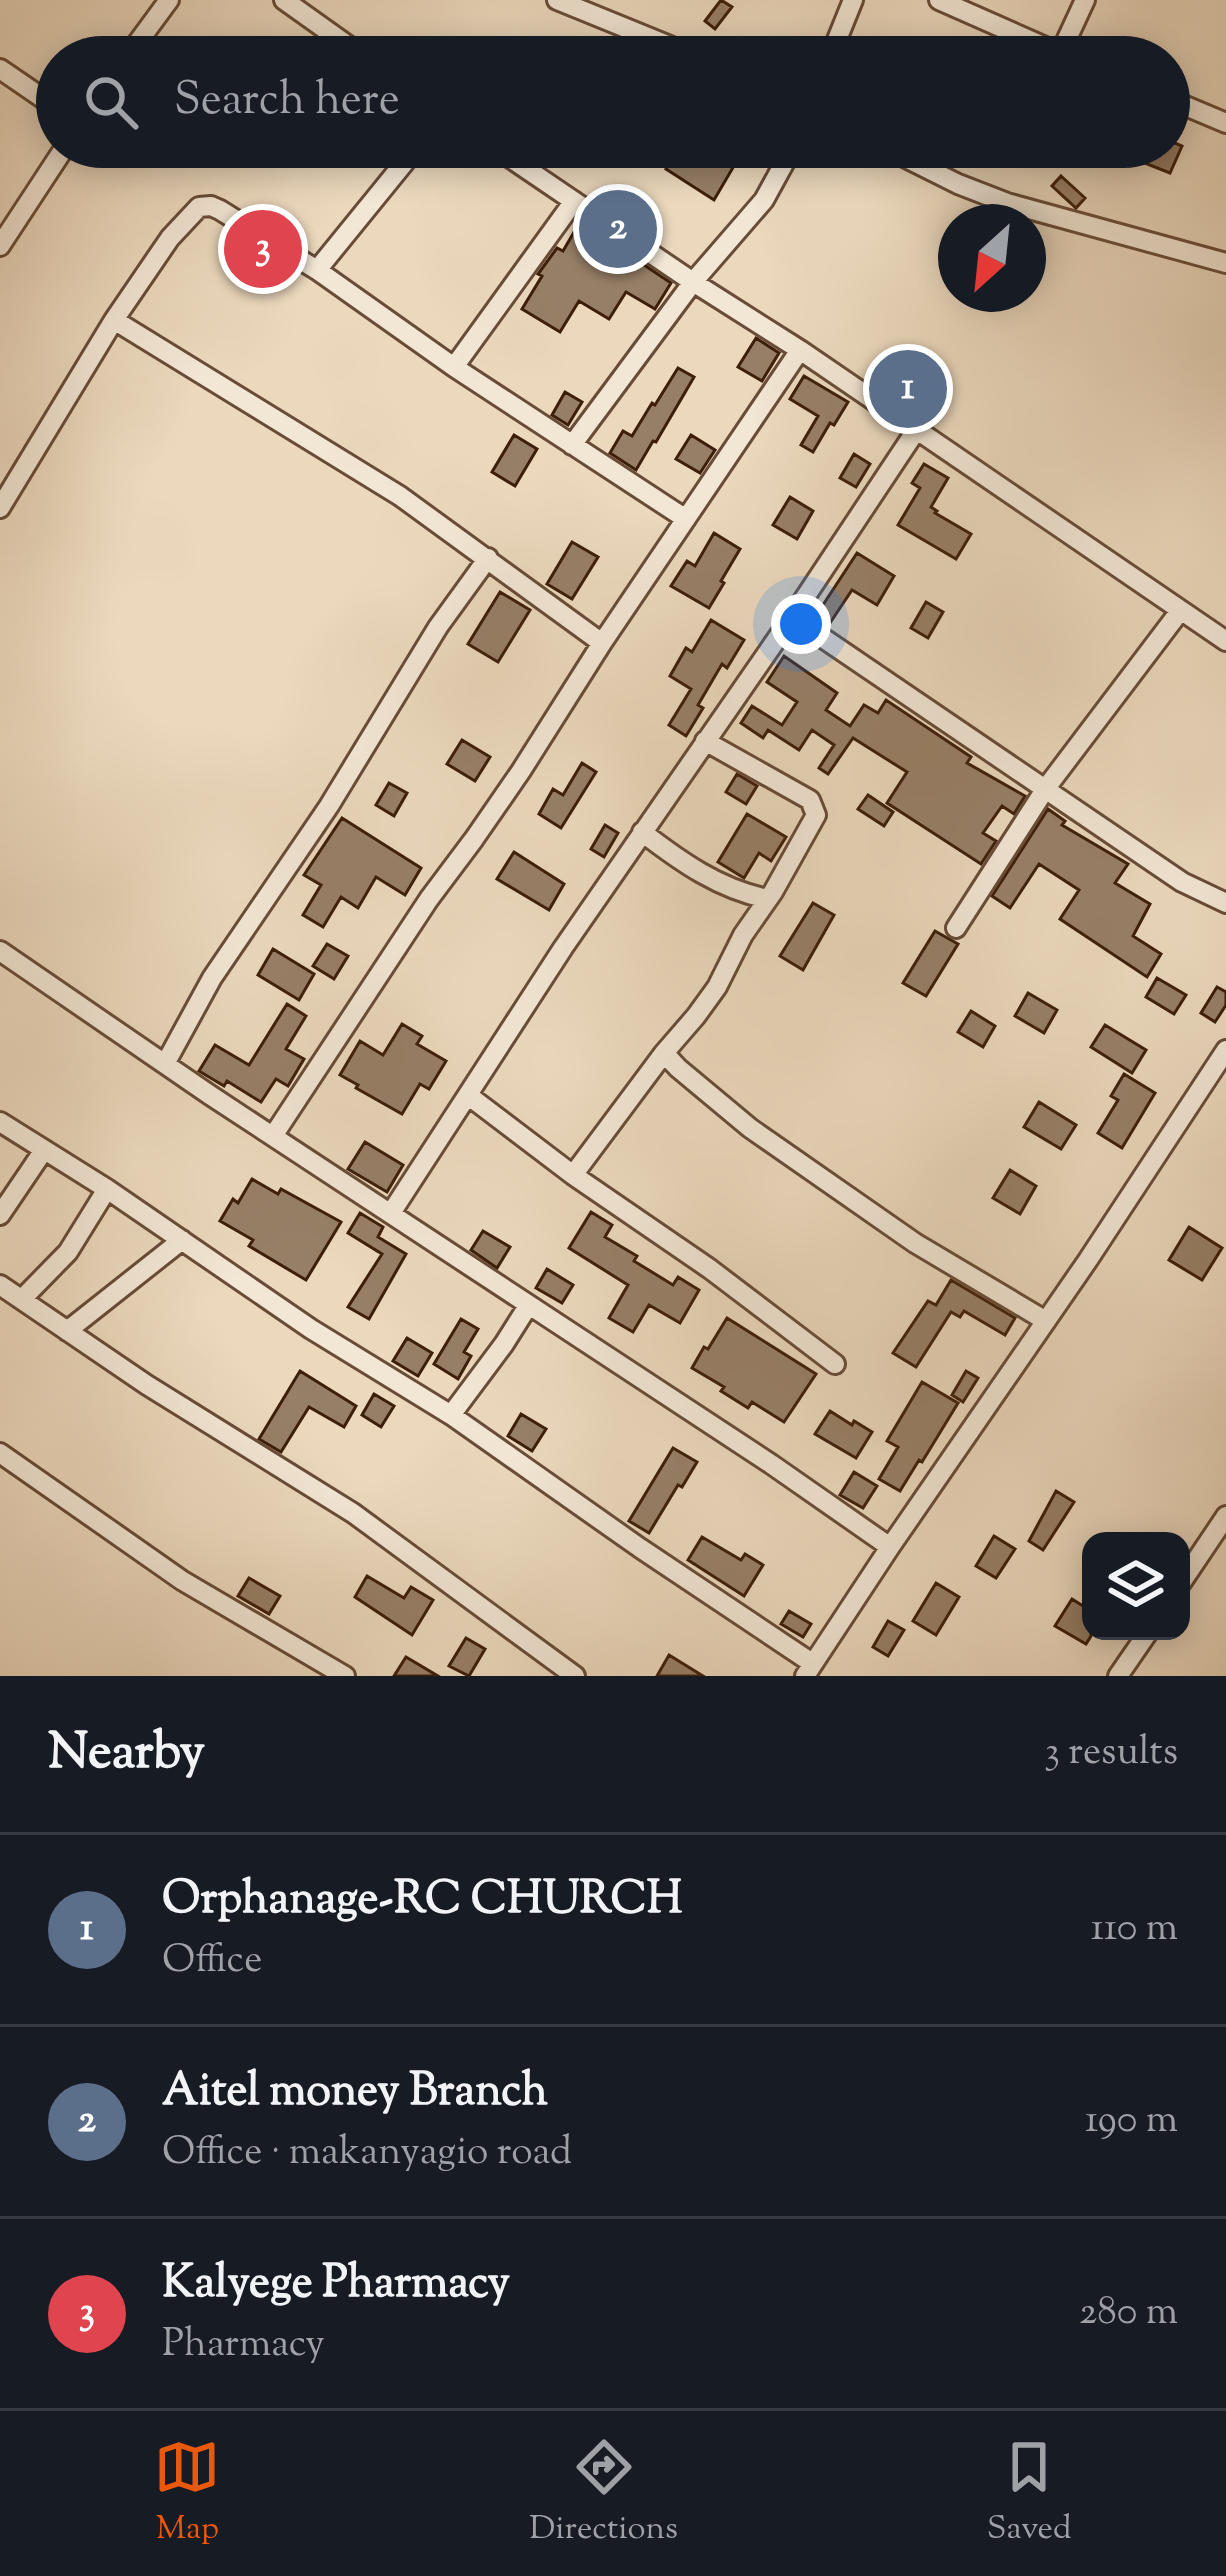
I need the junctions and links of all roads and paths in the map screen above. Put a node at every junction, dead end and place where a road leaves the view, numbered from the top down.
1 (169, 0) edge
2 (284, 0) edge
3 (556, 0) edge
4 (853, 0) edge
5 (941, 0) edge
6 (1084, 0) edge
7 (142, 36) edge
8 (335, 36) edge
9 (645, 36) edge
10 (838, 36) edge
11 (1022, 36) edge
12 (1071, 36) edge
13 (0, 69) edge
14 (36, 94) edge
15 (1190, 108) edge
16 (1226, 123) edge
17 (51, 168) edge
18 (400, 168) edge
19 (525, 168) edge
20 (782, 168) edge
21 (926, 168) edge
22 (574, 201) junction
23 (1, 242) edge
24 (1226, 263) edge
25 (317, 269) junction
26 (692, 282) junction
27 (114, 320) junction
28 (800, 350) junction
29 (454, 367) junction
30 (917, 429) junction
31 (572, 445) junction
32 (0, 508) edge
33 (686, 519) junction
34 (488, 558) junction
35 (1180, 611) junction
36 (792, 617) junction
37 (1226, 641) edge
38 (602, 643) junction
39 (705, 740) junction
40 (1046, 788) junction
41 (642, 832) junction
42 (768, 898) junction
43 (1226, 903) edge
44 (956, 928) dead end
45 (0, 951) edge
46 (664, 1052) junction
47 (1223, 1062) edge
48 (165, 1064) junction
49 (469, 1096) junction
50 (0, 1122) edge
51 (273, 1136) junction
52 (44, 1150) junction
53 (573, 1174) junction
54 (107, 1189) junction
55 (391, 1213) junction
56 (0, 1215) edge
57 (182, 1240) junction
58 (0, 1285) edge
59 (22, 1299) junction
60 (528, 1306) junction
61 (1046, 1321) junction
62 (67, 1331) junction
63 (836, 1364) dead end
64 (451, 1415) junction
65 (0, 1453) edge
66 (1226, 1516) edge
67 (890, 1547) junction
68 (1190, 1570) edge
69 (1143, 1640) edge
70 (809, 1670) edge
71 (345, 1676) edge
72 (575, 1676) edge
73 (1118, 1676) edge

1 - 7 street
2 - 8 street
3 - 9 street
4 - 10 street
5 - 11 street
6 - 12 street
13 - 14 street
15 - 16 street
17 - 23 street
18 - 25 street
19 - 22 street
20 - 26 street
21 - 24 street
22 - 26 street
22 - 29 street
25 - 27 street
25 - 29 street
26 - 28 street
26 - 31 street
27 - 32 street
27 - 34 street
28 - 30 street
28 - 33 street
29 - 31 street
30 - 35 street
30 - 36 street
31 - 33 street
33 - 38 street
34 - 38 street
34 - 48 street
35 - 37 street
35 - 40 street
36 - 39 street
36 - 40 street
38 - 51 street
39 - 41 street
39 - 42 street
40 - 43 street
40 - 44 street
41 - 42 street
41 - 49 street
42 - 46 street
45 - 48 street
46 - 53 street
46 - 61 street
47 - 61 street
48 - 51 street
49 - 53 street
49 - 55 street
50 - 52 street
51 - 55 street
52 - 54 street
52 - 56 street
53 - 63 street
54 - 57 street
54 - 59 street
55 - 60 street
57 - 62 street
57 - 64 street
58 - 59 street
59 - 62 street
60 - 64 street
60 - 67 street
61 - 67 street
62 - 72 street
64 - 70 street
65 - 71 street
66 - 68 street
67 - 70 street
69 - 73 street

